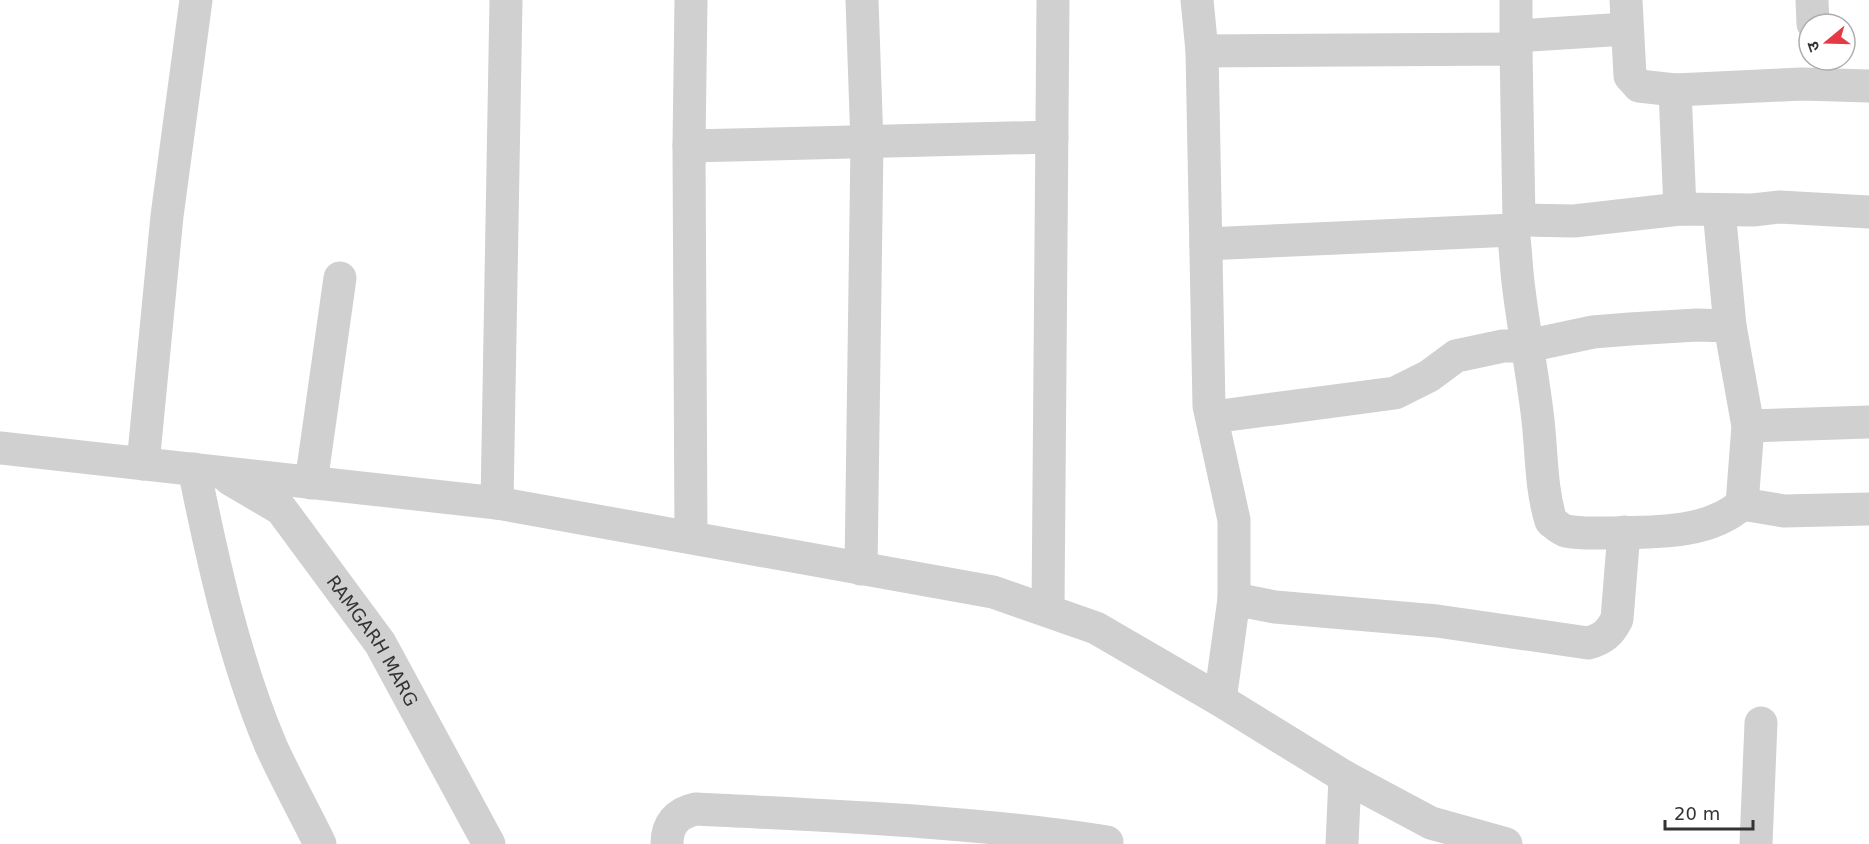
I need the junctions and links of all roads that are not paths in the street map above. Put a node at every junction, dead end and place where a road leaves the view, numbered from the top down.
1 (196, 0) edge
2 (506, 0) edge
3 (691, 0) edge
4 (862, 0) edge
5 (1053, 0) edge
6 (1197, 0) edge
7 (1516, 0) edge
8 (1626, 14) edge
9 (1516, 42) junction
10 (1202, 51) junction
11 (1817, 72) edge
12 (1869, 86) edge
13 (1676, 90) junction
14 (1052, 137) junction
15 (867, 144) junction
16 (689, 146) junction
17 (1680, 209) junction
18 (1719, 210) junction
19 (1869, 212) edge
20 (1516, 225) junction
21 (1206, 244) junction
22 (340, 278) dead end
23 (1730, 326) junction
24 (1527, 346) junction
25 (1213, 417) junction
26 (1869, 422) edge
27 (1748, 426) junction
28 (0, 448) edge
29 (143, 464) junction
30 (206, 471) junction
31 (311, 483) junction
32 (497, 503) junction
33 (1742, 504) junction
34 (1869, 509) edge
35 (1624, 532) junction
36 (691, 537) junction
37 (861, 570) junction
38 (1234, 599) junction
39 (1048, 609) junction
40 (1220, 700) junction
41 (1761, 723) dead end
42 (1345, 777) junction
43 (1107, 842) dead end
44 (320, 844) edge
45 (489, 844) edge
46 (667, 844) edge
47 (1342, 844) edge
48 (1506, 844) edge
49 (1756, 844) edge

1 - 29 street
2 - 32 street
3 - 16 street
4 - 15 street
5 - 14 street
6 - 10 street
7 - 9 street
8 - 9 street
8 - 13 street
9 - 10 street
9 - 20 street
10 - 21 street
11 - 12 street
11 - 13 street
13 - 17 street
14 - 15 street
14 - 39 street
15 - 16 street
15 - 37 street
16 - 36 street
17 - 18 street
17 - 20 street
18 - 19 street
18 - 23 street
20 - 21 street
20 - 24 street
21 - 25 street
22 - 31 street
23 - 24 street
23 - 27 street
24 - 25 street
24 - 35 street
25 - 38 street
26 - 27 street
27 - 33 street
28 - 29 street
29 - 30 street
30 - 31 street
30 - 44 street
30 - 45 street, RAMGARH MARG
31 - 32 street
32 - 36 street
33 - 34 street
33 - 35 street
35 - 38 street
36 - 37 street
37 - 39 street
38 - 40 street
39 - 40 street
40 - 42 street
41 - 49 street
42 - 47 street
42 - 48 street
43 - 46 street

